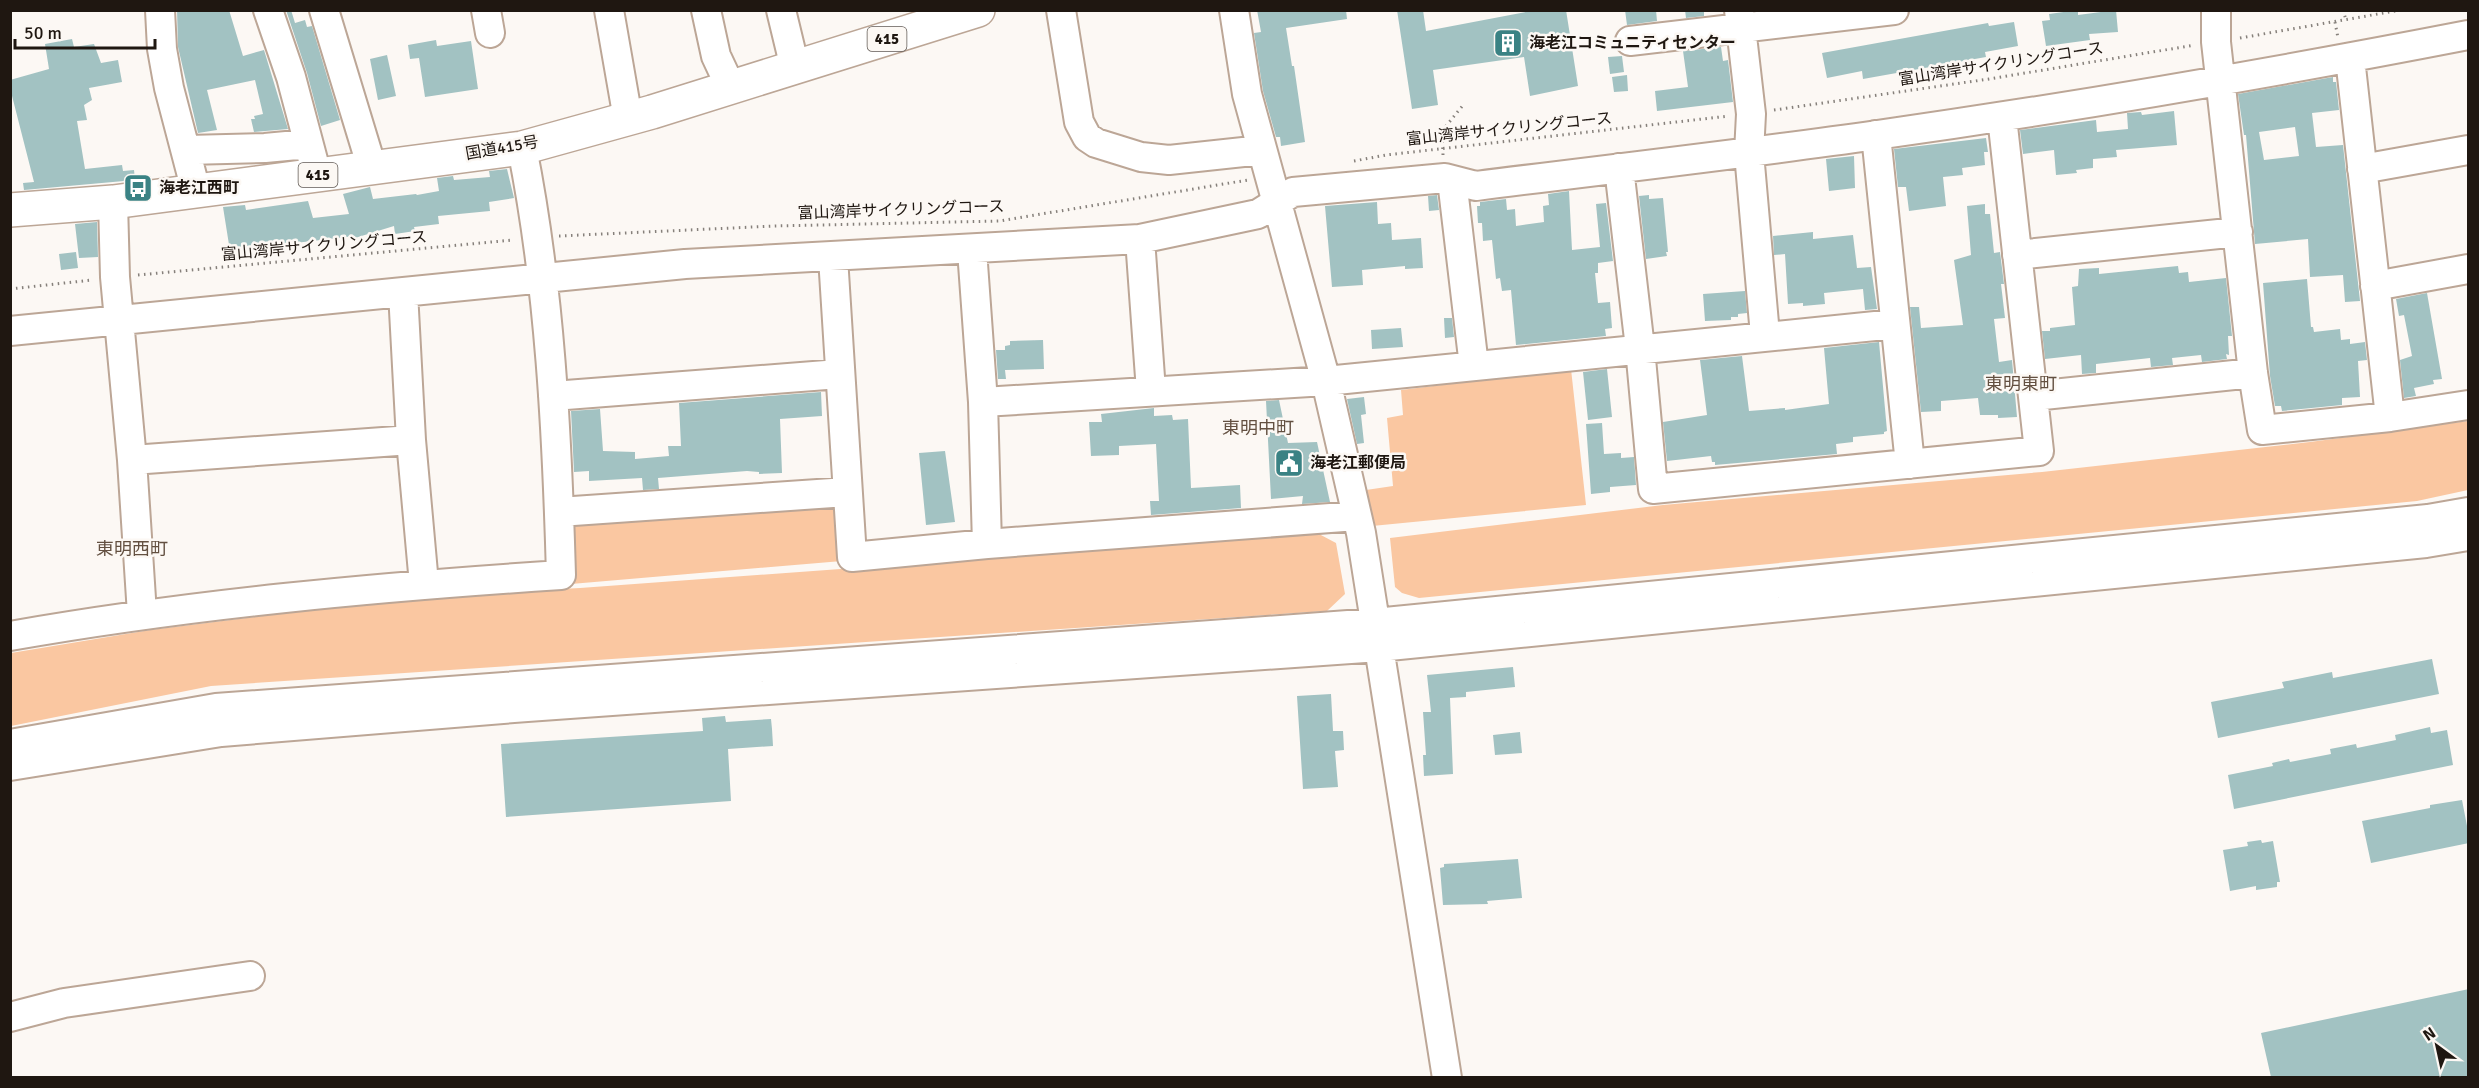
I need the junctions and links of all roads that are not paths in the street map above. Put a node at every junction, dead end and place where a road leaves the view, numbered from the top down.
1 (160, 10) edge
2 (268, 10) edge
3 (324, 10) edge
4 (609, 10) edge
5 (706, 10) edge
6 (781, 10) edge
7 (978, 10) edge
8 (1061, 10) edge
9 (1234, 10) edge
10 (1894, 10) edge
11 (2216, 10) edge
12 (1740, 19) edge
13 (2469, 35) edge
14 (1630, 41) dead end
15 (2344, 48) junction
16 (795, 68) junction
17 (2220, 71) junction
18 (731, 88) junction
19 (2002, 117) junction
20 (628, 119) junction
21 (1746, 135) junction
22 (1876, 135) junction
23 (308, 144) junction
24 (522, 148) junction
25 (187, 150) junction
26 (1262, 150) junction
27 (2469, 150) edge
28 (372, 168) junction
29 (1619, 168) junction
30 (2362, 169) junction
31 (317, 175) junction
32 (1448, 179) junction
33 (196, 191) junction
34 (113, 202) junction
35 (1276, 202) junction
36 (10, 210) edge
37 (2238, 232) junction
38 (1140, 239) junction
39 (972, 249) junction
40 (2017, 255) junction
41 (539, 256) junction
42 (833, 257) junction
43 (2469, 269) edge
44 (2375, 286) junction
45 (403, 292) junction
46 (119, 310) junction
47 (1894, 324) junction
48 (10, 331) edge
49 (1765, 335) junction
50 (1640, 348) junction
51 (1474, 366) junction
52 (2253, 373) junction
53 (839, 374) junction
54 (1326, 381) junction
55 (1151, 391) junction
56 (553, 396) junction
57 (2034, 396) junction
58 (983, 402) junction
59 (2469, 405) edge
60 (2390, 417) junction
61 (411, 440) junction
62 (132, 460) junction
63 (1910, 464) junction
64 (847, 492) junction
65 (559, 512) junction
66 (2469, 512) edge
67 (1357, 516) junction
68 (2469, 536) edge
69 (987, 544) junction
70 (424, 584) junction
71 (142, 614) junction
72 (11, 630) edge
73 (1377, 635) junction
74 (10, 744) edge
75 (10, 766) edge
76 (250, 976) dead end
77 (10, 1017) edge
78 (1447, 1077) edge

1 - 25 street
2 - 23 street
3 - 28 street
4 - 20 street
5 - 18 street
6 - 16 street
7 - 16 highway, 国道415号 / 415
8 - 26 street
9 - 26 street
10 - 12 street
11 - 17 street
12 - 14 street
12 - 21 street
13 - 15 street
15 - 17 street
15 - 30 street
16 - 18 highway, 国道415号 / 415
17 - 19 street
17 - 37 street
18 - 20 highway, 国道415号 / 415
19 - 22 street
19 - 40 street
20 - 24 highway, 国道415号 / 415
21 - 22 street
21 - 29 street
21 - 49 street
22 - 47 street
23 - 25 street
23 - 31 street
24 - 28 highway, 国道415号 / 415
24 - 41 street
25 - 33 street
26 - 35 street
27 - 30 street
28 - 31 highway, 国道415号 / 415
29 - 32 street
29 - 50 street
30 - 44 street
31 - 33 highway, 国道415号 / 415
32 - 35 street
32 - 51 street
33 - 34 highway, 国道415号 / 415
34 - 36 highway, 国道415号 / 415
34 - 46 street
35 - 38 street
35 - 54 street
37 - 40 street
37 - 52 street
38 - 39 street
38 - 55 street
39 - 42 street
39 - 58 street
40 - 57 street
41 - 42 street
41 - 45 street
41 - 56 street
42 - 53 street
43 - 44 street
44 - 60 street
45 - 46 street
45 - 61 street
46 - 48 street
46 - 62 street
47 - 49 street
47 - 63 street
49 - 50 street
50 - 51 street
50 - 63 street
51 - 54 street
52 - 57 street
52 - 60 street
53 - 56 street
53 - 64 street
54 - 55 street
54 - 67 street
55 - 58 street
56 - 65 street
57 - 63 street
58 - 69 street
59 - 60 street
61 - 62 street
61 - 70 street
62 - 71 street
64 - 65 street
64 - 69 street
65 - 70 street
66 - 73 street
67 - 69 street
67 - 73 street
68 - 73 street
70 - 71 street
71 - 72 street
73 - 74 street
73 - 75 street
73 - 78 street
76 - 77 street

